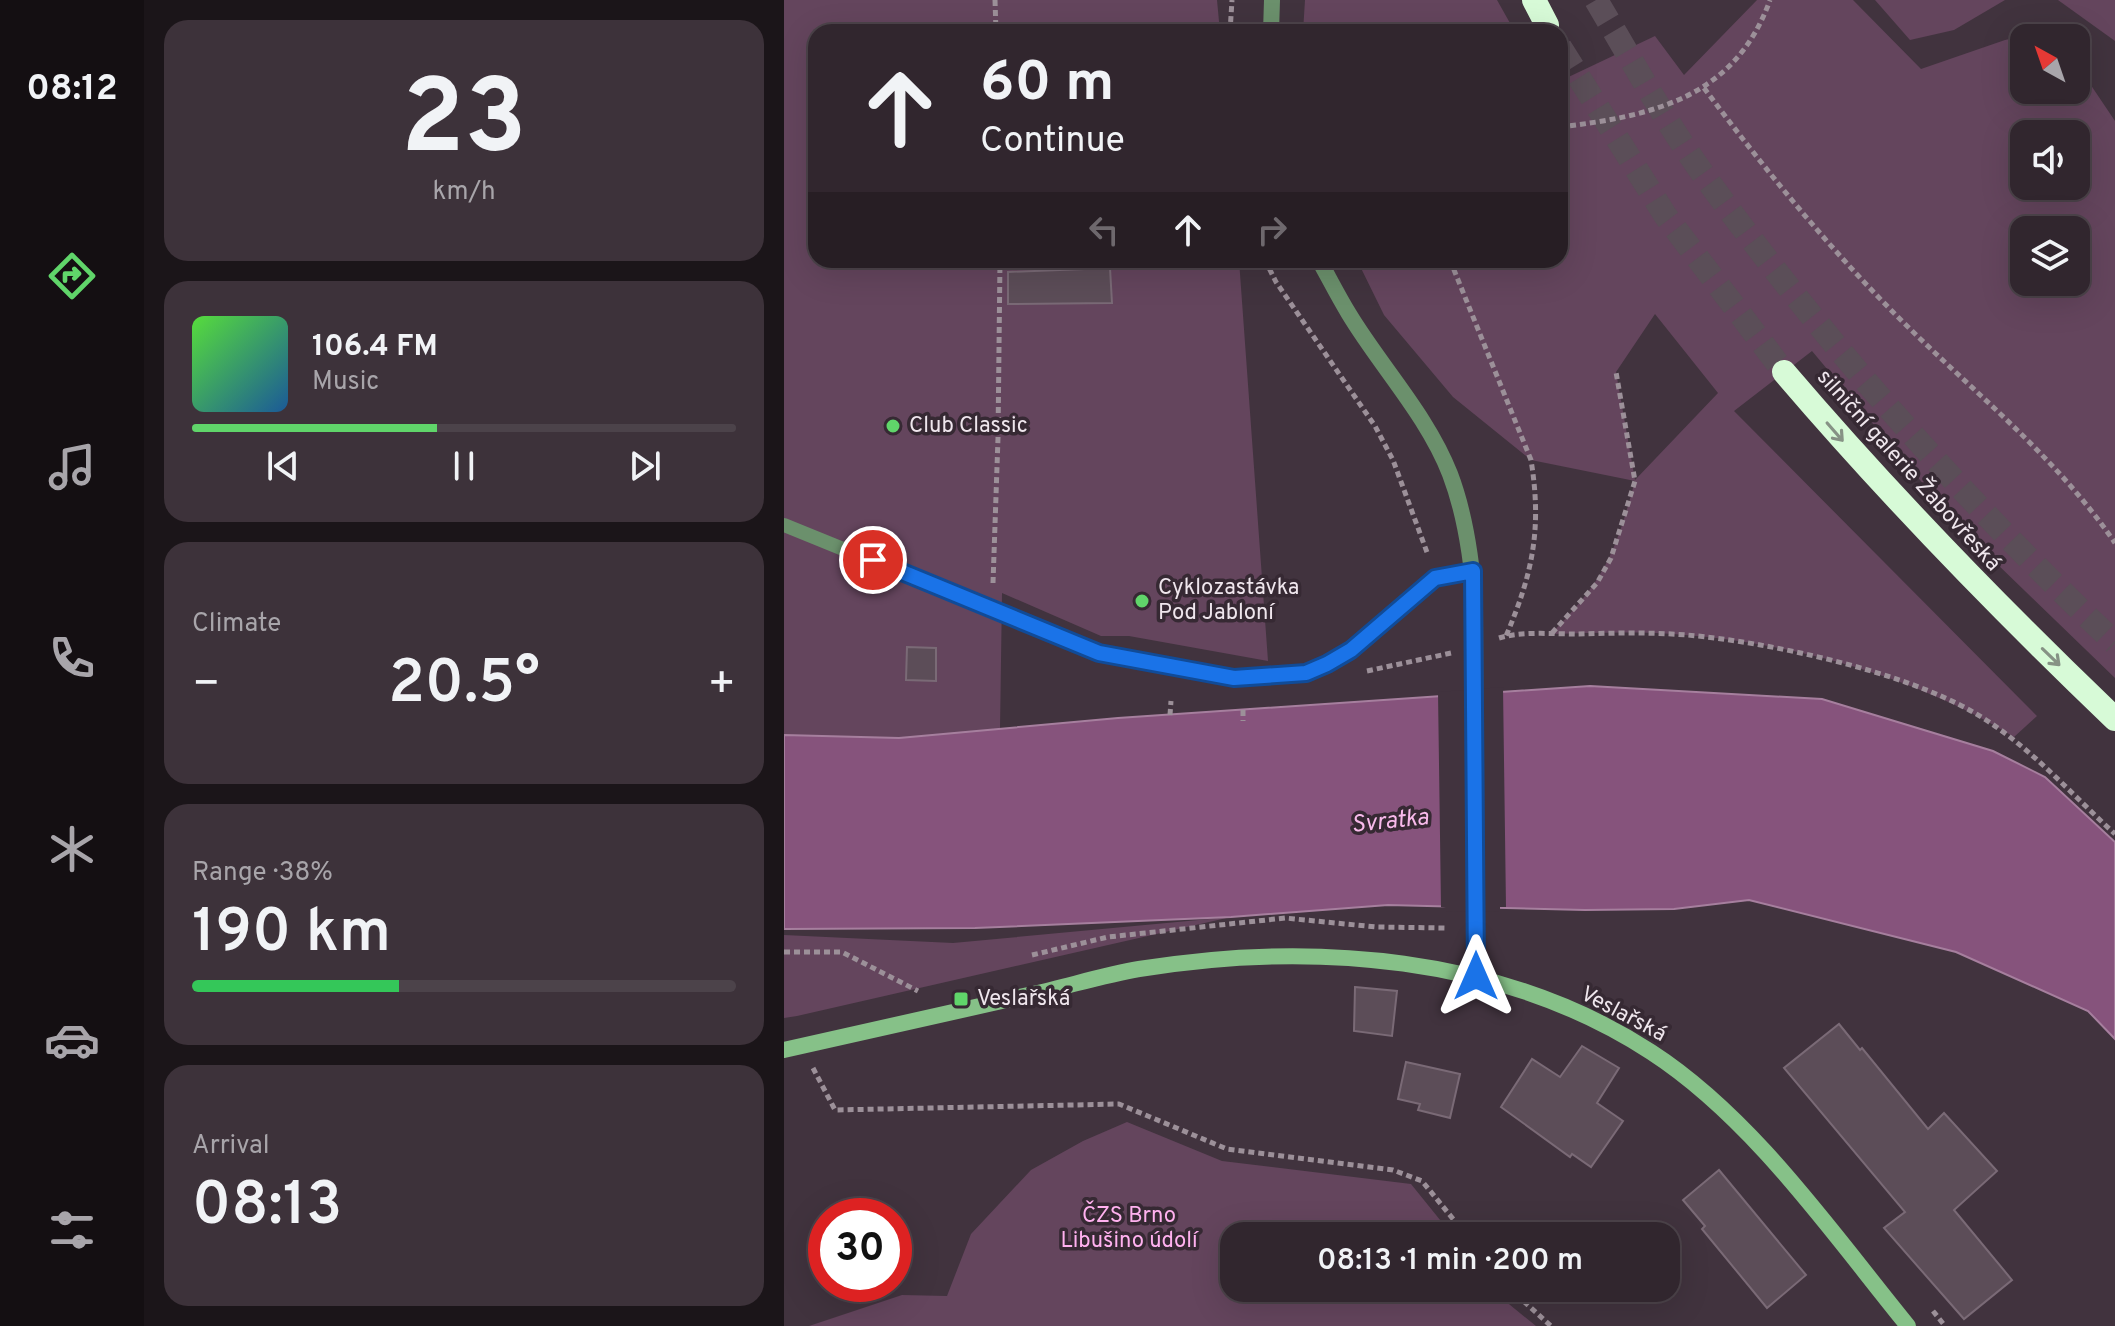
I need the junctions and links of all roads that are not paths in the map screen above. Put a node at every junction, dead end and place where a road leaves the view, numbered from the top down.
1 (1272, 0) edge
2 (1534, 0) edge
3 (1271, 24) edge
4 (1546, 24) edge
5 (1323, 268) edge
6 (1784, 372) tunnel mouth
7 (784, 525) edge
8 (1473, 571) junction
9 (2115, 719) edge
10 (1476, 976) junction
11 (784, 1050) edge
12 (1908, 1326) edge

1 - 3 street
2 - 4 highway
5 - 8 street
6 -> 9 highway, silniční galerie Žabovřeská
7 - 8 lane
8 - 10 street
10 - 11 street, Veslařská
10 - 12 street, Veslařská

